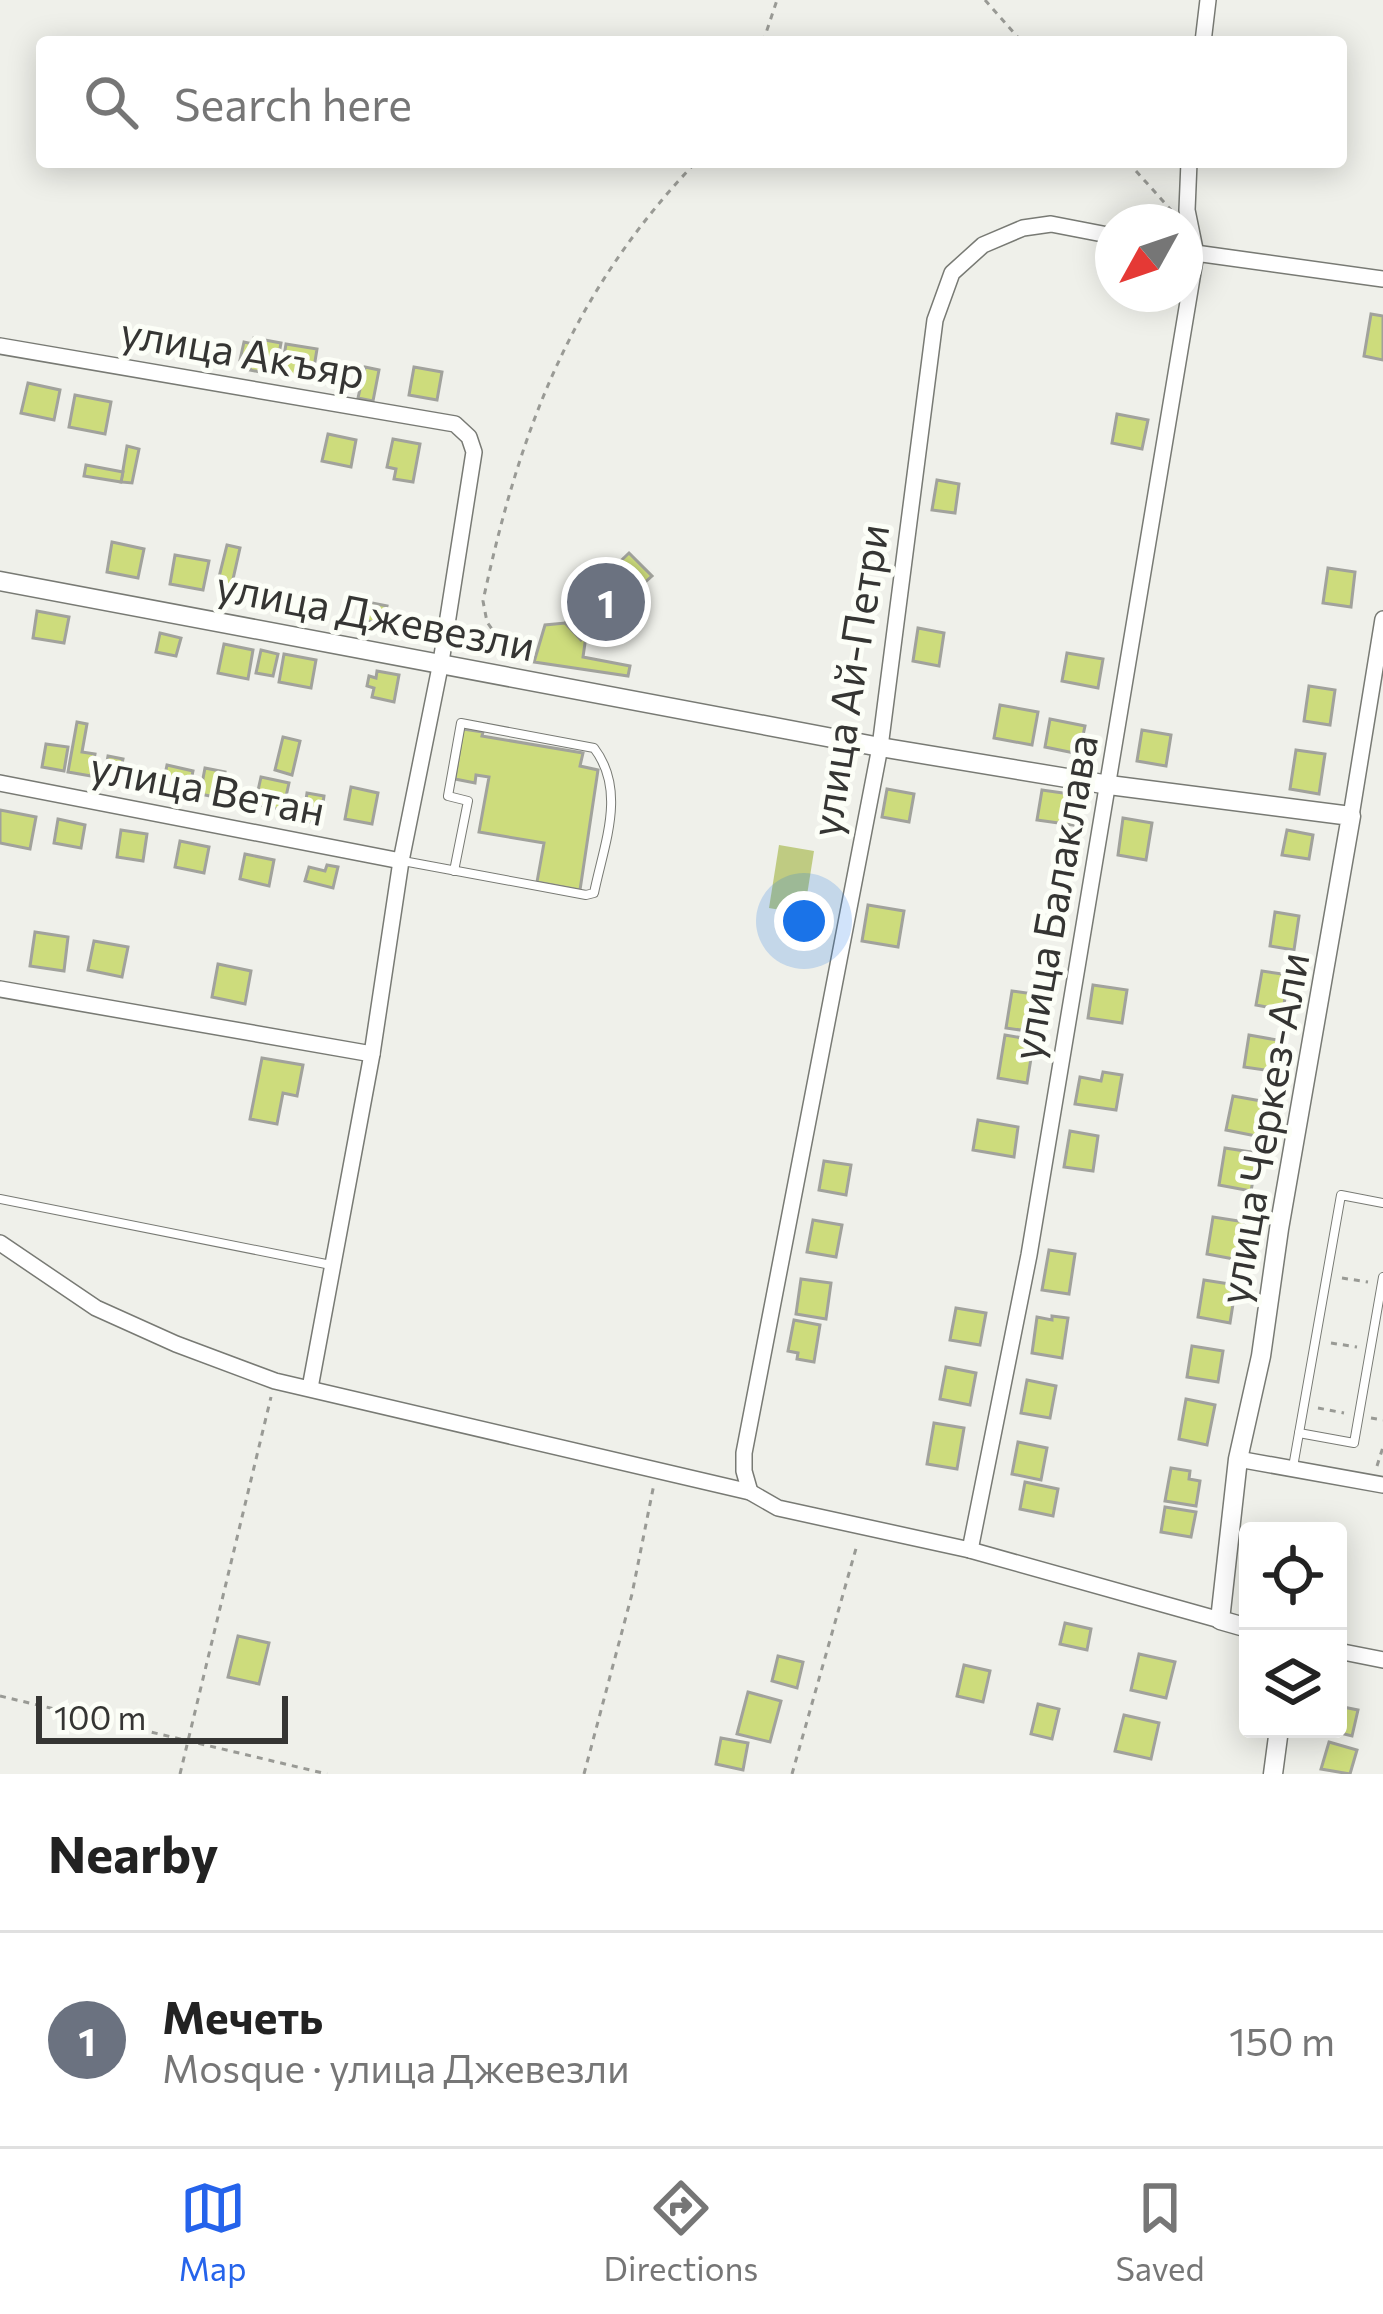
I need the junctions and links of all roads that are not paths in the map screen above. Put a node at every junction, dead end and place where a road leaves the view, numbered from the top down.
1 (1208, 0) edge
2 (1204, 36) edge
3 (1190, 168) edge
4 (1187, 204) edge
5 (1095, 233) edge
6 (1203, 254) edge
7 (1383, 279) edge
8 (1182, 312) edge
9 (0, 346) edge
10 (0, 581) edge
11 (1383, 619) edge
12 (441, 662) junction
13 (880, 747) junction
14 (0, 783) edge
15 (1109, 785) junction
16 (1351, 816) junction
17 (401, 861) junction
18 (454, 871) junction
19 (0, 989) edge
20 (372, 1054) junction
21 (0, 1199) edge
22 (1383, 1203) edge
23 (0, 1243) edge
24 (333, 1265) junction
25 (1382, 1281) edge
26 (310, 1388) junction
27 (1300, 1433) junction
28 (1238, 1459) junction
29 (1293, 1468) junction
30 (1378, 1484) edge
31 (750, 1492) junction
32 (970, 1550) junction
33 (1220, 1620) junction
34 (1239, 1625) edge
35 (1347, 1653) edge
36 (1383, 1660) edge
37 (1278, 1738) edge
38 (1273, 1774) edge

1 - 2 street
3 - 4 street, улица Балаклава
5 - 13 street, улица Ай-Петри
6 - 7 street
8 - 15 street, улица Балаклава
9 - 12 street, улица Акъяр
10 - 12 street, улица Джевезли
11 - 16 street, улица Черкез-Али
12 - 13 street, улица Джевезли
12 - 17 street
13 - 15 street, улица Джевезли
13 - 31 street, улица Ай-Петри
14 - 17 street, улица Ветан
15 - 16 street, улица Джевезли
15 - 32 street, улица Балаклава
16 - 28 street, улица Черкез-Али
17 - 18 lane
17 - 20 street
18 - 18 lane
19 - 20 street
20 - 24 street
21 - 24 lane
22 - 27 lane
23 - 26 street
24 - 26 street
25 - 27 lane
26 - 31 street
27 - 29 lane
28 - 29 street
28 - 33 street, улица Черкез-Али
29 - 30 street
31 - 32 street
32 - 33 street
33 - 34 street
35 - 36 street
37 - 38 street

